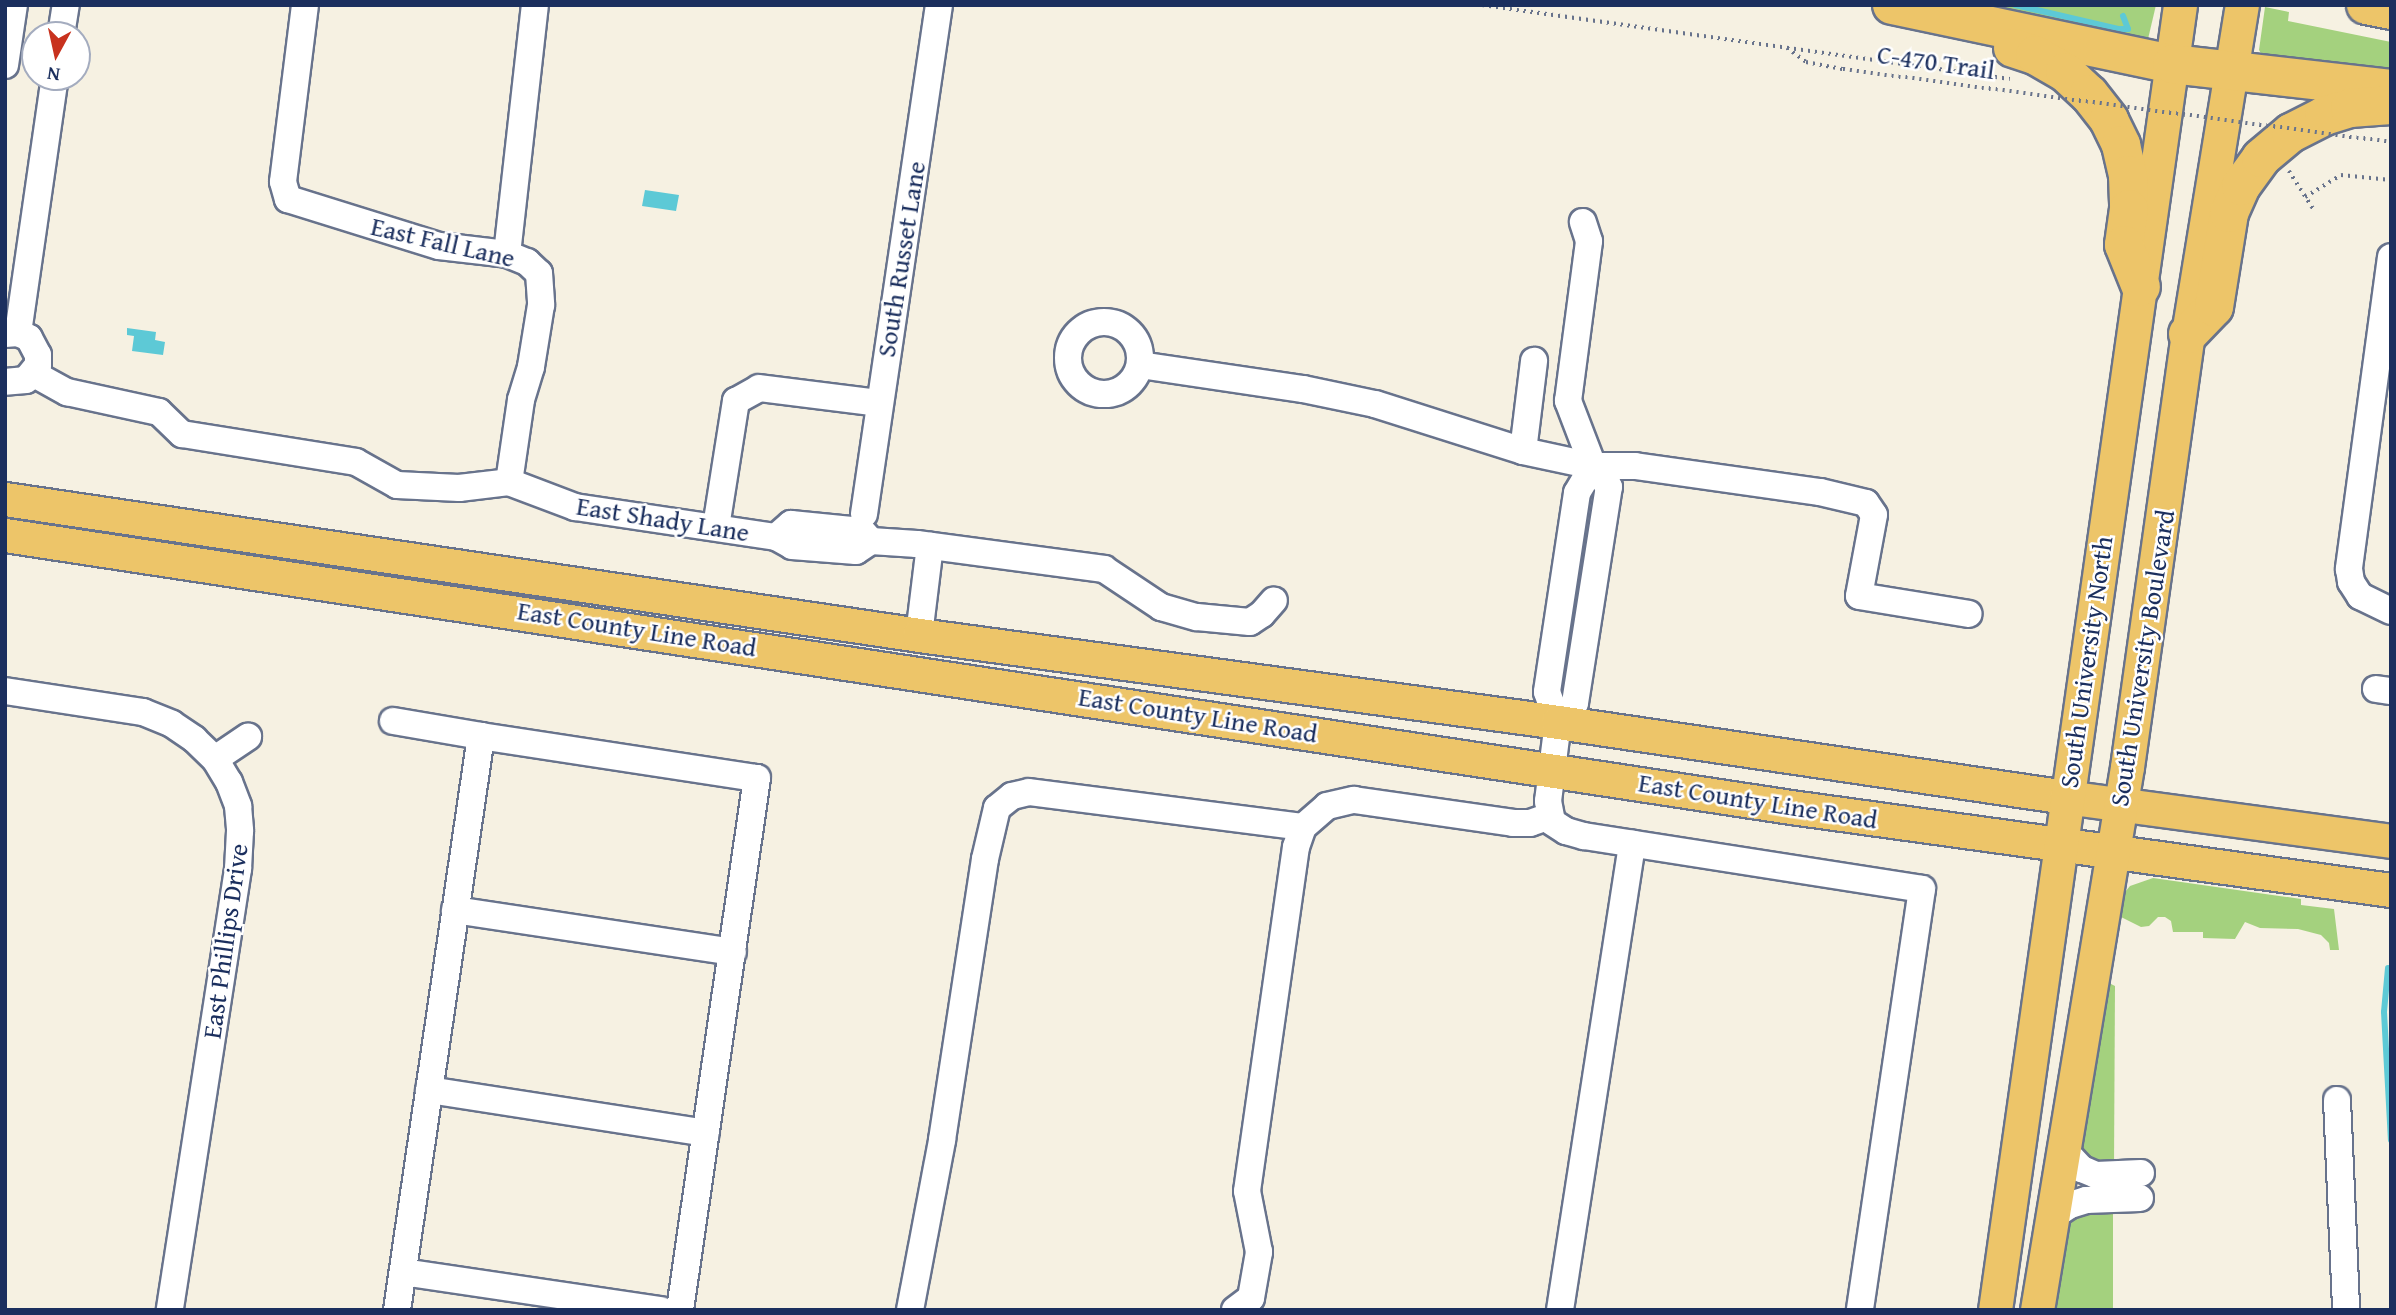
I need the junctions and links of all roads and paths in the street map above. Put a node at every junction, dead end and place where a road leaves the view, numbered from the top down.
1 (14, 5) edge
2 (305, 5) edge
3 (535, 5) edge
4 (939, 5) edge
5 (1482, 5) edge
6 (1892, 5) edge
7 (2180, 5) edge
8 (2242, 5) edge
9 (2366, 5) edge
10 (2391, 10) edge
11 (1975, 22) junction
12 (1787, 48) junction
13 (2172, 64) junction
14 (5, 65) edge
15 (2232, 72) junction
16 (2018, 81) dead end
17 (2036, 87) dead end
18 (2391, 89) edge
19 (53, 91) edge
20 (2391, 105) edge
21 (2067, 108) dead end
22 (2391, 142) edge
23 (2284, 163) dead end
24 (2391, 180) edge
25 (2305, 197) junction
26 (2314, 210) dead end
27 (1583, 222) dead end
28 (507, 254) junction
29 (2391, 257) edge
30 (2141, 287) junction
31 (12, 333) edge
32 (2188, 334) junction
33 (1534, 361) dead end
34 (1140, 365) dead end
35 (34, 374) junction
36 (6, 383) edge
37 (879, 403) junction
38 (1523, 452) junction
39 (1593, 466) junction
40 (509, 482) junction
41 (5, 499) edge
42 (864, 514) dead end
43 (716, 527) junction
44 (5, 535) edge
45 (930, 546) junction
46 (1274, 600) dead end
47 (2391, 611) edge
48 (1969, 614) dead end
49 (919, 635) junction
50 (5, 691) edge
51 (393, 721) dead end
52 (1558, 722) junction
53 (481, 736) junction
54 (248, 737) dead end
55 (215, 760) junction
56 (1552, 770) junction
57 (2066, 797) junction
58 (2120, 803) junction
59 (1549, 816) junction
60 (1303, 827) junction
61 (2391, 841) edge
62 (1632, 844) junction
63 (2060, 846) junction
64 (2111, 853) junction
65 (2391, 890) edge
66 (455, 911) junction
67 (733, 952) junction
68 (429, 1090) junction
69 (2337, 1100) dead end
70 (706, 1133) junction
71 (2065, 1151) junction
72 (2055, 1214) junction
73 (403, 1272) junction
74 (1245, 1306) edge
75 (170, 1310) edge
76 (397, 1310) edge
77 (661, 1310) edge
78 (680, 1310) edge
79 (910, 1310) edge
80 (1560, 1310) edge
81 (1860, 1310) edge
82 (1996, 1310) edge
83 (2037, 1310) edge
84 (2346, 1310) edge

1 - 14 street
2 - 28 street, East Fall Lane
3 - 28 street
4 - 37 street, South Russet Lane
5 - 12 path, C-470 Trail
6 - 11 highway
7 - 13 main road
8 - 15 main road, South University Boulevard
9 - 10 highway
11 - 13 highway
11 - 30 highway
12 - 16 path
12 - 22 path, C-470 Trail, bridge
13 - 15 highway
13 - 30 main road
15 - 18 highway
15 - 32 main road, South University Boulevard
17 - 21 path
19 - 31 street
20 - 32 highway
23 - 25 path
24 - 25 path
25 - 26 path
27 - 39 street
28 - 40 street, East Fall Lane
29 - 47 street
30 - 57 main road, South University North
31 - 35 street
32 - 58 main road, South University Boulevard
33 - 38 street
34 - 38 street
35 - 36 street
35 - 40 street, East Shady Lane
37 - 42 street, South Russet Lane
37 - 43 street
38 - 39 street
39 - 48 street
39 - 52 street
40 - 43 street, East Shady Lane
41 - 49 main road, East County Line Road
43 - 45 street, East Shady Lane
44 - 56 main road, East County Line Road
45 - 46 street, East Shady Lane
45 - 49 street
49 - 52 main road, East County Line Road
50 - 55 street, East Phillips Drive
51 - 53 street
52 - 56 street
52 - 57 main road, East County Line Road
53 - 66 street
53 - 67 street
54 - 55 street
55 - 75 street, East Phillips Drive
56 - 59 street
56 - 63 main road, East County Line Road
57 - 58 main road, East County Line Road
57 - 63 main road, South University North
58 - 61 main road, East County Line Road
58 - 64 main road, South University Boulevard
59 - 60 street
59 - 62 street
60 - 74 street
60 - 79 street
62 - 80 street
62 - 81 street
63 - 64 main road, East County Line Road
63 - 82 main road
64 - 65 main road, East County Line Road
64 - 71 main road, South University Boulevard
66 - 67 street
66 - 68 street
67 - 70 street
68 - 70 street
68 - 73 street
69 - 84 street
70 - 78 street
71 - 72 main road, South University Boulevard
71 - 72 street
72 - 83 main road, South University Boulevard
73 - 76 street
73 - 77 street

